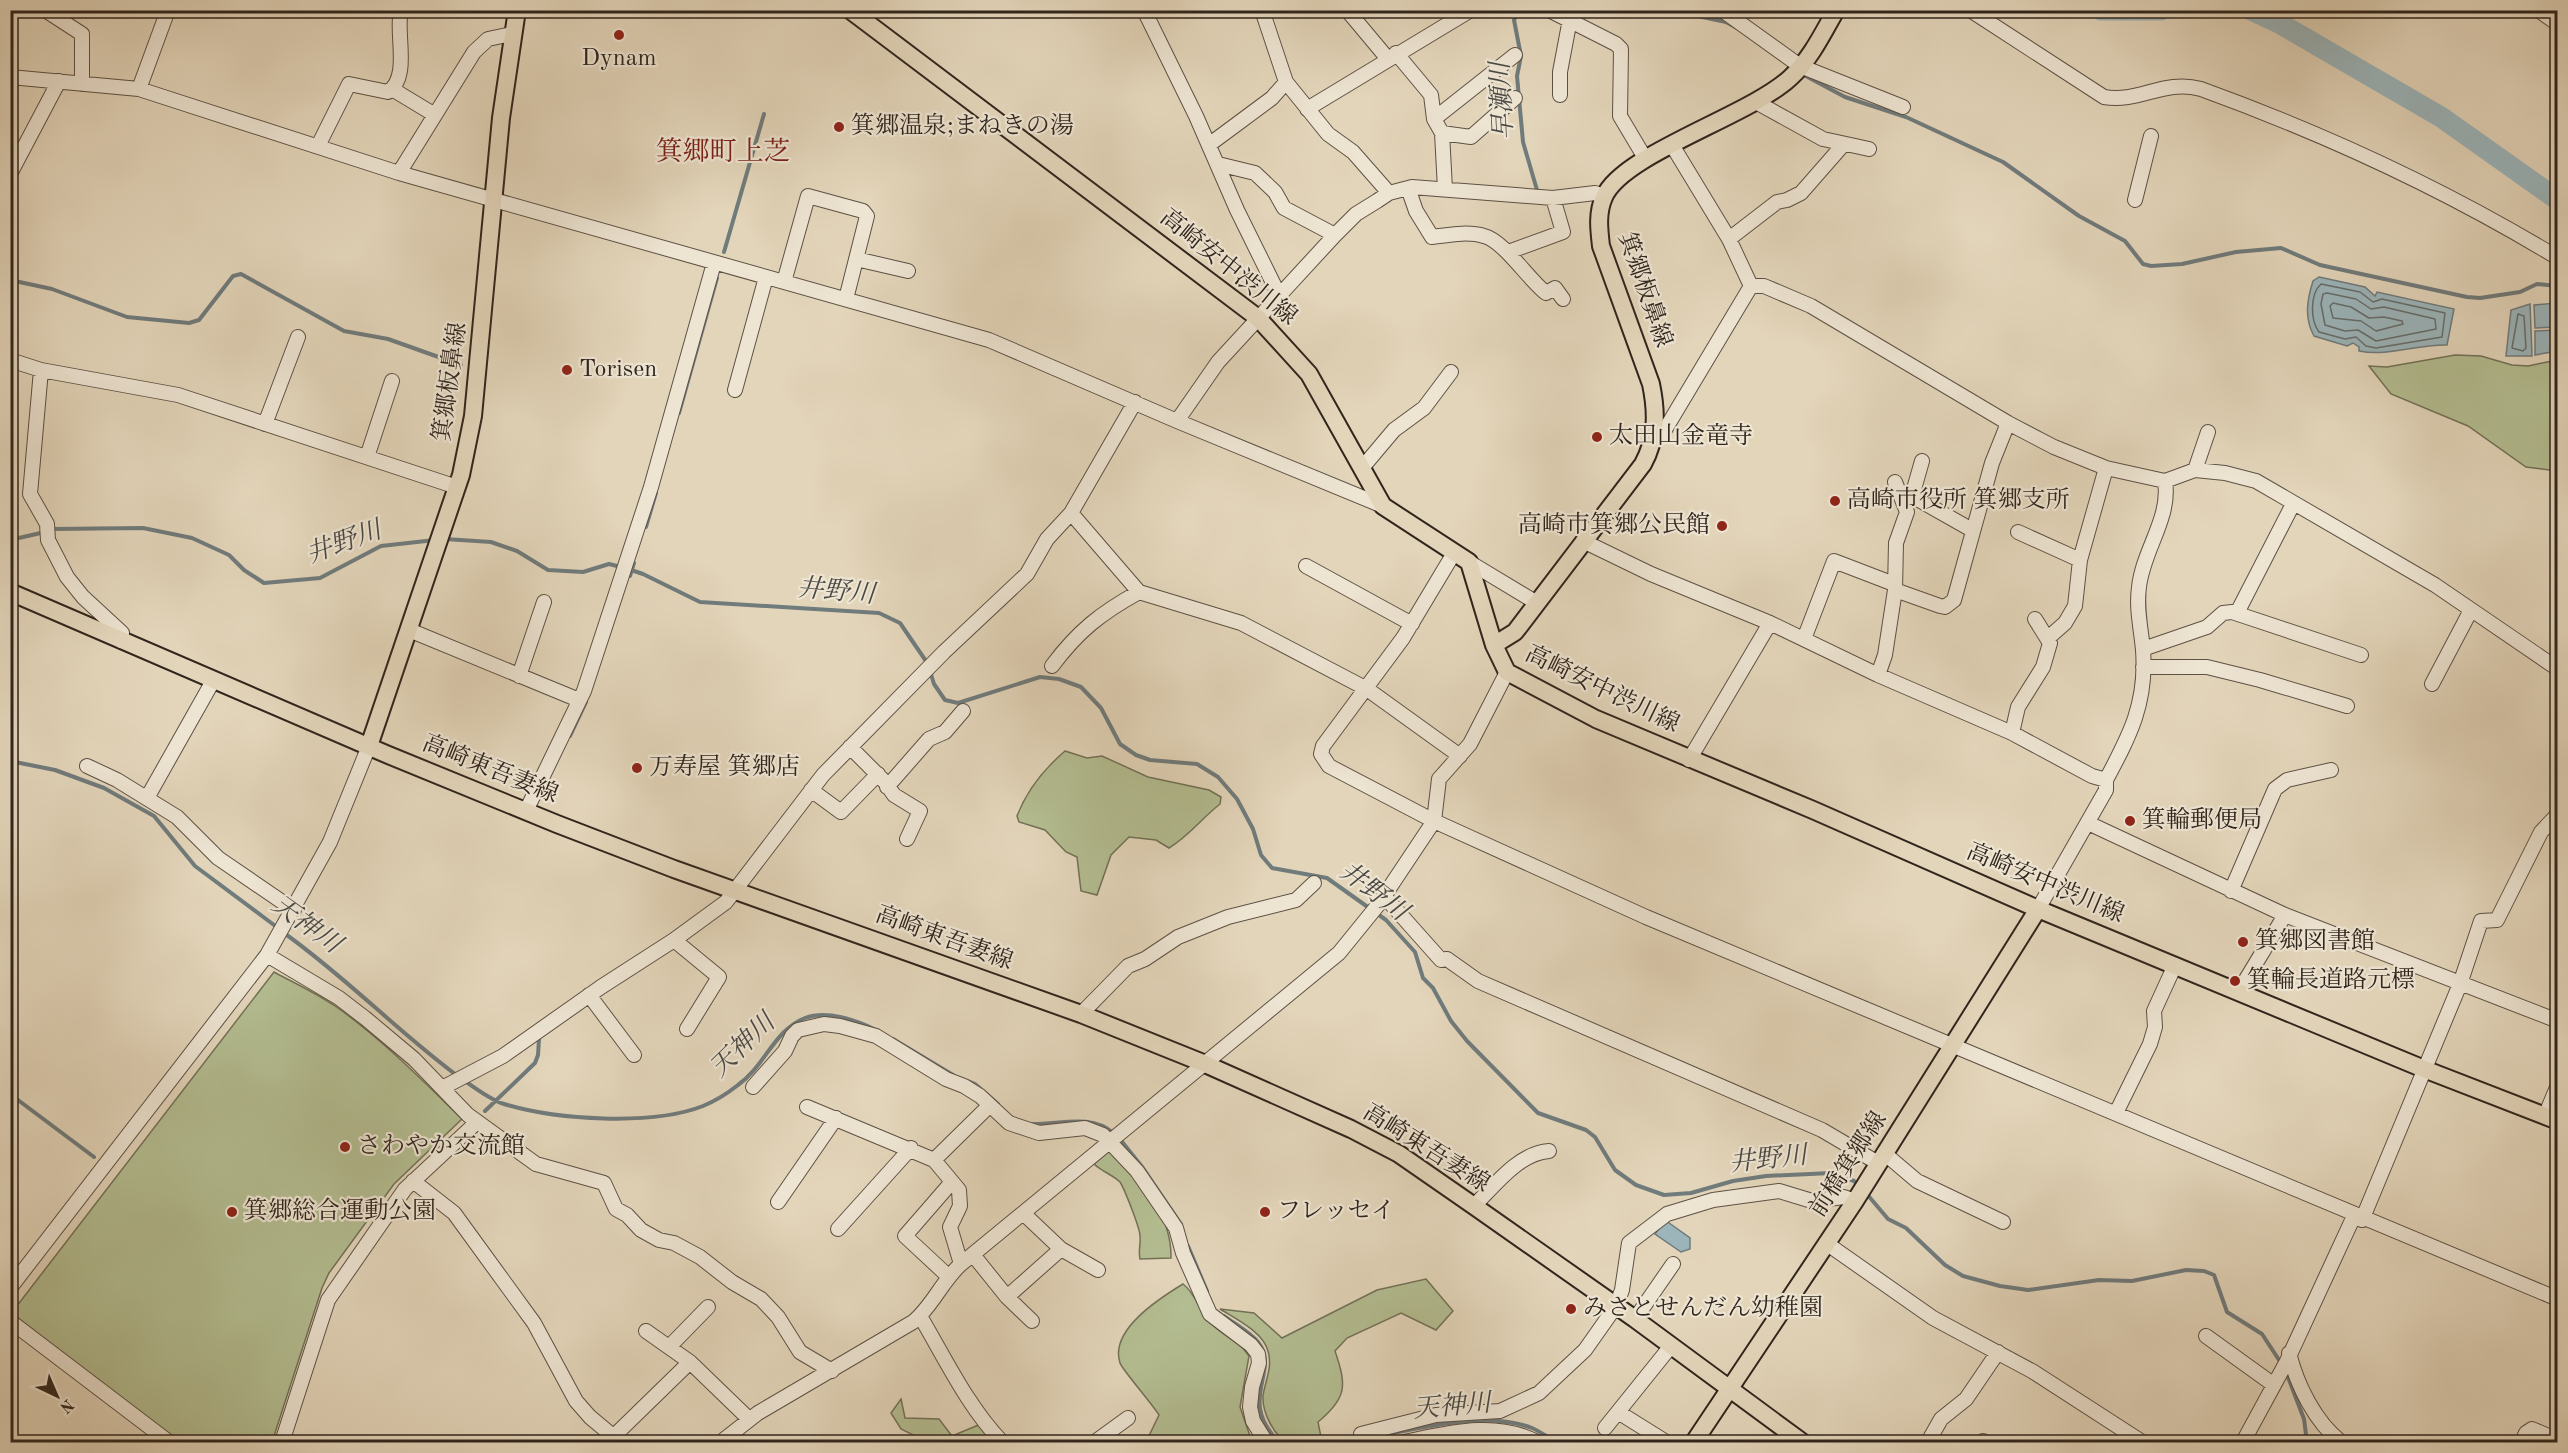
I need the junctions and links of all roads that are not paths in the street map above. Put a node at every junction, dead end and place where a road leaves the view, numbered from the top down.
1 (45, 10) edge
2 (168, 10) edge
3 (401, 10) edge
4 (517, 10) edge
5 (850, 10) edge
6 (1144, 10) edge
7 (1262, 10) edge
8 (1347, 10) edge
9 (1471, 10) edge
10 (1549, 10) edge
11 (1722, 10) edge
12 (1836, 10) edge
13 (1970, 10) edge
14 (2538, 10) edge
15 (1570, 19) junction
16 (2558, 24) edge
17 (512, 34) junction
18 (1515, 55) dead end
19 (1392, 56) junction
20 (1800, 66) junction
21 (10, 77) edge
22 (59, 81) junction
23 (1286, 82) junction
24 (82, 84) junction
25 (392, 89) junction
26 (140, 90) junction
27 (1560, 95) dead end
28 (1515, 98) dead end
29 (1756, 102) junction
30 (1903, 107) dead end
31 (1307, 109) junction
32 (435, 115) junction
33 (1434, 118) junction
34 (1442, 133) junction
35 (2151, 136) dead end
36 (1210, 144) junction
37 (1672, 145) junction
38 (1843, 145) junction
39 (318, 146) junction
40 (1869, 149) dead end
41 (1645, 158) junction
42 (1218, 164) junction
43 (399, 173) junction
44 (10, 174) edge
45 (1408, 188) junction
46 (1445, 189) junction
47 (1389, 193) junction
48 (1604, 196) junction
49 (1553, 198) junction
50 (2135, 200) dead end
51 (495, 201) junction
52 (1335, 235) junction
53 (1729, 239) junction
54 (1508, 252) junction
55 (2558, 258) edge
56 (856, 259) junction
57 (714, 263) junction
58 (908, 271) dead end
59 (766, 277) junction
60 (784, 282) junction
61 (1751, 286) junction
62 (1279, 295) junction
63 (846, 299) junction
64 (1563, 299) dead end
65 (1258, 318) junction
66 (298, 337) dead end
67 (10, 360) edge
68 (41, 370) junction
69 (1450, 372) dead end
70 (392, 381) dead end
71 (735, 390) dead end
72 (1135, 402) junction
73 (1177, 421) junction
74 (2008, 423) junction
75 (265, 424) junction
76 (2208, 432) dead end
77 (1654, 437) junction
78 (367, 457) junction
79 (1922, 461) dead end
80 (1362, 468) junction
81 (2106, 468) junction
82 (2195, 470) junction
83 (1895, 482) dead end
84 (2165, 482) junction
85 (457, 487) junction
86 (1908, 499) junction
87 (2293, 504) junction
88 (1383, 506) junction
89 (1071, 513) junction
90 (1972, 530) junction
91 (2018, 532) dead end
92 (1583, 541) junction
93 (1454, 553) junction
94 (2080, 560) junction
95 (1469, 562) junction
96 (1306, 566) dead end
97 (1894, 587) junction
98 (10, 592) edge
99 (1139, 592) junction
100 (544, 602) dead end
101 (1537, 603) junction
102 (2471, 610) junction
103 (2237, 613) junction
104 (2034, 619) dead end
105 (1770, 623) junction
106 (1412, 624) junction
107 (409, 630) junction
108 (2048, 638) junction
109 (1804, 639) junction
110 (121, 641) junction
111 (1494, 645) junction
112 (2143, 649) junction
113 (2361, 655) dead end
114 (1052, 666) dead end
115 (2144, 667) junction
116 (2558, 669) edge
117 (1507, 672) junction
118 (1878, 675) junction
119 (519, 676) junction
120 (213, 681) junction
121 (2432, 684) dead end
122 (1367, 689) junction
123 (579, 700) junction
124 (2347, 706) dead end
125 (963, 711) dead end
126 (2012, 733) junction
127 (369, 746) junction
128 (850, 747) junction
129 (1460, 756) junction
130 (1689, 760) junction
131 (87, 766) dead end
132 (2331, 770) dead end
133 (878, 774) junction
134 (2106, 780) junction
135 (887, 787) junction
136 (811, 790) junction
137 (147, 798) junction
138 (526, 811) junction
139 (2558, 814) edge
140 (1434, 821) junction
141 (2088, 823) junction
142 (907, 839) dead end
143 (1314, 883) dead end
144 (736, 890) junction
145 (2231, 891) junction
146 (1381, 901) junction
147 (2038, 909) junction
148 (292, 913) junction
149 (2285, 915) junction
150 (674, 940) junction
151 (270, 950) junction
152 (2175, 965) junction
153 (2460, 984) junction
154 (2239, 991) junction
155 (589, 995) junction
156 (1081, 1014) junction
157 (2558, 1021) edge
158 (687, 1029) dead end
159 (1953, 1047) junction
160 (634, 1055) dead end
161 (1203, 1063) junction
162 (2424, 1069) junction
163 (2558, 1085) edge
164 (447, 1086) junction
165 (753, 1087) dead end
166 (989, 1106) junction
167 (807, 1107) dead end
168 (2116, 1113) junction
169 (836, 1118) junction
170 (2551, 1119) edge
171 (477, 1122) junction
172 (1109, 1140) junction
173 (910, 1148) junction
174 (1550, 1151) dead end
175 (1881, 1158) junction
176 (934, 1160) junction
177 (413, 1181) junction
178 (951, 1183) junction
179 (1860, 1193) junction
180 (778, 1203) dead end
181 (1474, 1206) junction
182 (1023, 1213) junction
183 (2358, 1218) junction
184 (2003, 1222) dead end
185 (838, 1229) dead end
186 (1826, 1243) junction
187 (1061, 1249) junction
188 (974, 1256) junction
189 (961, 1264) junction
190 (1673, 1264) dead end
191 (1098, 1270) dead end
192 (948, 1276) junction
193 (10, 1288) edge
194 (1007, 1297) junction
195 (2558, 1299) edge
196 (1616, 1306) junction
197 (708, 1307) dead end
198 (920, 1317) junction
199 (1635, 1319) junction
200 (10, 1321) edge
201 (1032, 1322) dead end
202 (646, 1332) dead end
203 (2206, 1336) dead end
204 (670, 1346) junction
205 (1671, 1346) junction
206 (1998, 1352) junction
207 (690, 1362) junction
208 (2282, 1368) junction
209 (832, 1371) junction
210 (1729, 1388) junction
211 (1618, 1412) junction
212 (1128, 1418) dead end
213 (749, 1419) junction
214 (1605, 1428) dead end
215 (1361, 1434) dead end
216 (1396, 1436) edge
217 (616, 1440) edge
218 (2558, 1440) edge
219 (169, 1443) edge
220 (282, 1443) edge
221 (721, 1443) edge
222 (1002, 1443) edge
223 (1095, 1443) edge
224 (1266, 1443) edge
225 (1537, 1443) edge
226 (1666, 1443) edge
227 (1694, 1443) edge
228 (1802, 1443) edge
229 (1928, 1443) edge
230 (2142, 1443) edge
231 (2244, 1443) edge
232 (2341, 1443) edge
233 (2522, 1443) edge

1 - 24 street
2 - 26 street
3 - 25 street
4 - 17 main road, 箕郷板鼻線
5 - 65 main road, 高崎安中渋川線
6 - 36 street
7 - 23 street
8 - 19 street
9 - 19 street
10 - 15 street
11 - 20 street
12 - 20 main road
13 - 55 street
14 - 16 street
15 - 27 street
15 - 41 street
17 - 32 street
17 - 51 main road, 箕郷板鼻線
18 - 33 street
19 - 31 street
19 - 33 street
20 - 29 main road
20 - 30 street
21 - 22 street
22 - 24 street
22 - 44 street
23 - 31 street
23 - 36 street
24 - 26 street
25 - 32 street
25 - 39 street
26 - 39 street
28 - 34 street
29 - 37 main road
29 - 38 street
31 - 47 street
32 - 43 street
33 - 34 street
34 - 46 street
35 - 50 street
36 - 42 street
37 - 41 main road
37 - 53 street
38 - 40 street
38 - 53 street
39 - 43 street
41 - 48 main road
42 - 52 street
42 - 62 street
43 - 51 street
45 - 46 street
45 - 47 street
45 - 54 street
46 - 49 street
47 - 52 street
48 - 49 street
48 - 77 main road, 箕郷板鼻線
49 - 54 street
51 - 57 street
51 - 85 main road, 箕郷板鼻線
52 - 62 street
53 - 61 street
54 - 64 street
56 - 58 street
56 - 60 street
56 - 63 street
57 - 59 street
57 - 123 street
59 - 60 street
59 - 71 street
60 - 63 street
61 - 74 street
61 - 77 street
62 - 65 street
63 - 72 street
65 - 73 street
65 - 80 main road, 高崎安中渋川線
66 - 75 street
67 - 68 street
68 - 75 street
68 - 110 street
69 - 80 street
70 - 78 street
72 - 73 street
72 - 89 street
73 - 88 street
74 - 81 street
74 - 90 street
75 - 78 street
76 - 82 street
77 - 92 main road, 箕郷板鼻線
78 - 85 street
79 - 86 street
80 - 88 main road, 高崎安中渋川線
81 - 84 street
81 - 94 street
82 - 84 street
82 - 87 street
83 - 86 street
84 - 112 street
85 - 107 main road, 箕郷板鼻線
86 - 90 street
86 - 97 street
87 - 102 street
87 - 103 street
88 - 93 main road, 高崎安中渋川線
89 - 99 street
89 - 128 street
90 - 97 street
91 - 94 street
92 - 101 main road, 箕郷板鼻線
92 - 105 street
93 - 95 main road, 高崎安中渋川線
93 - 106 street
94 - 108 street
95 - 101 street
95 - 111 main road, 高崎安中渋川線
96 - 106 street
97 - 109 street
97 - 118 street
98 - 110 main road, 高崎東吾妻線
99 - 114 street
99 - 122 street
100 - 119 street
101 - 111 main road, 箕郷板鼻線
102 - 116 street
102 - 121 street
103 - 112 street
103 - 113 street
104 - 108 street
105 - 109 street
105 - 130 street
106 - 122 street
107 - 119 street
107 - 127 main road, 箕郷板鼻線
108 - 126 street
109 - 118 street
110 - 120 main road, 高崎東吾妻線
111 - 117 main road, 高崎安中渋川線
112 - 115 street
115 - 124 street
115 - 134 street
117 - 129 street
117 - 130 main road, 高崎安中渋川線
118 - 126 street
119 - 123 street
120 - 127 main road, 高崎東吾妻線
120 - 137 street
122 - 129 street
122 - 140 street
123 - 138 street
125 - 135 street
126 - 134 street
127 - 138 main road, 高崎東吾妻線
127 - 148 street
128 - 133 street
128 - 136 street
129 - 140 street
130 - 147 main road, 高崎安中渋川線
131 - 137 street
132 - 145 street
133 - 135 street
133 - 136 street
134 - 141 street
135 - 142 street
136 - 144 street
137 - 148 street
138 - 144 main road, 高崎東吾妻線
139 - 153 street
140 - 146 street
140 - 159 street
141 - 145 street
141 - 147 street
143 - 156 street
144 - 150 street
144 - 156 main road, 高崎東吾妻線
145 - 149 street
146 - 161 street
146 - 175 street
147 - 152 main road, 高崎安中渋川線
147 - 159 main road, 前橋箕郷線
148 - 151 street
149 - 153 street
149 - 154 street
150 - 155 street
150 - 158 street
151 - 164 street
151 - 193 street
152 - 154 main road, 高崎安中渋川線
152 - 168 street
153 - 157 street
153 - 162 street
154 - 162 main road, 高崎安中渋川線
155 - 160 street
155 - 164 street
156 - 161 main road, 高崎東吾妻線
159 - 168 street
159 - 175 main road, 前橋箕郷線
161 - 172 street
161 - 181 main road, 高崎東吾妻線
162 - 170 main road, 高崎安中渋川線
162 - 183 street
163 - 170 street
164 - 171 street
165 - 166 street
166 - 172 street
166 - 176 street
167 - 169 street
168 - 183 street
169 - 173 street
169 - 180 street
171 - 177 street
171 - 209 street
172 - 182 street
172 - 224 street
173 - 176 street
173 - 185 street
174 - 181 street
175 - 179 main road, 前橋箕郷線
175 - 184 street
176 - 178 street
177 - 217 street
177 - 220 street
178 - 189 street
178 - 192 street
179 - 186 main road, 前橋箕郷線
179 - 196 street
181 - 196 main road, 高崎東吾妻線
182 - 187 street
182 - 188 street
183 - 195 street
183 - 208 street
186 - 206 street
186 - 210 main road, 前橋箕郷線
187 - 191 street
187 - 194 street
188 - 189 street
188 - 194 street
189 - 192 street
190 - 199 street
192 - 198 street
194 - 201 street
196 - 199 main road, 高崎東吾妻線
196 - 216 street
197 - 204 street
198 - 209 street
198 - 222 street
199 - 205 main road, 高崎東吾妻線
200 - 219 street
202 - 204 street
203 - 208 street
204 - 207 street
205 - 210 main road, 高崎東吾妻線
205 - 211 street
206 - 229 street
206 - 230 street
207 - 213 street
207 - 217 street
208 - 231 street
208 - 232 street
209 - 213 street
210 - 227 main road, 前橋箕郷線
210 - 228 main road, 高崎東吾妻線
211 - 214 street
211 - 226 street
212 - 223 street
213 - 221 street
215 - 216 street
216 - 225 street
218 - 233 street

